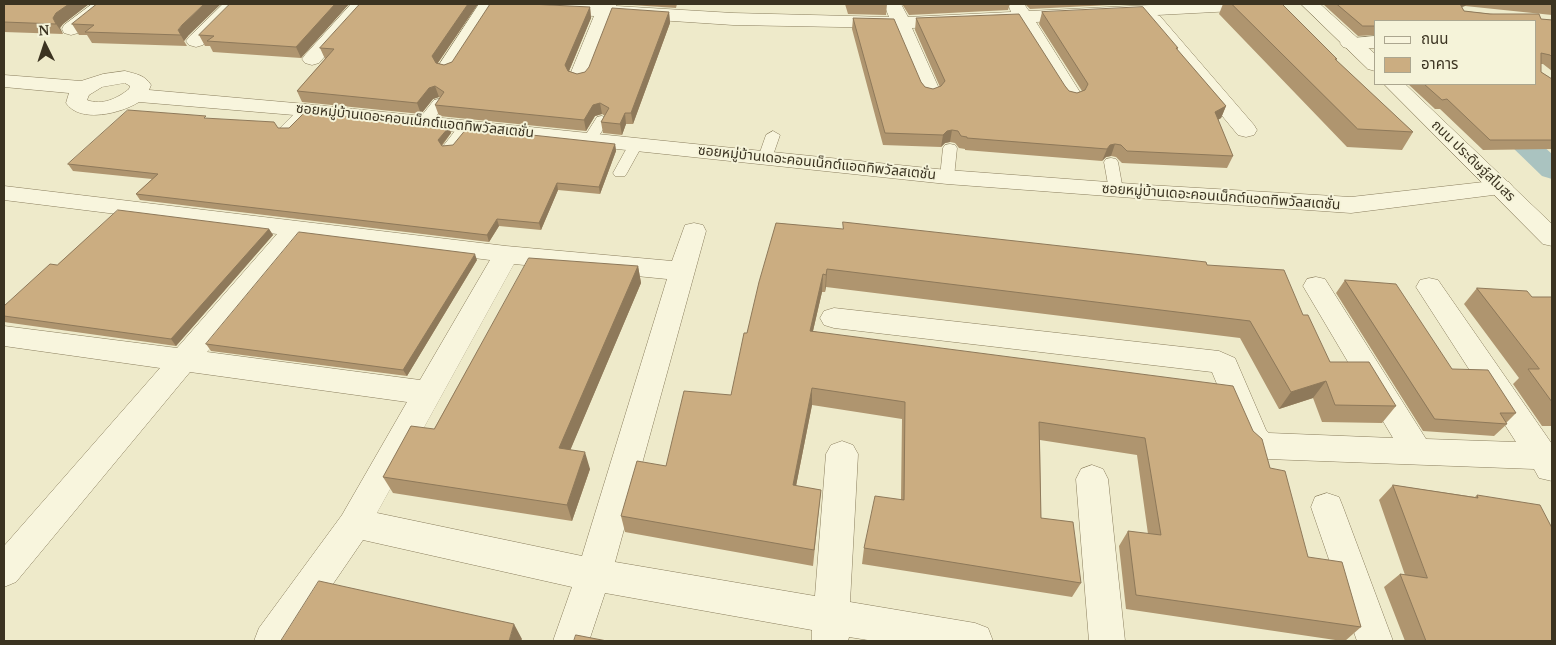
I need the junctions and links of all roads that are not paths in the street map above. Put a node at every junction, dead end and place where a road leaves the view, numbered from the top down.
1 (103, 4) edge
2 (233, 4) edge
3 (361, 4) edge
4 (488, 4) edge
5 (892, 4) edge
6 (1272, 4) edge
7 (1310, 4) edge
8 (605, 8) edge
9 (1143, 8) edge
10 (1020, 10) edge
11 (735, 11) edge
12 (900, 23) junction
13 (71, 29) edge
14 (196, 41) dead end
15 (1374, 42) edge
16 (1350, 43) junction
17 (312, 59) dead end
18 (1374, 64) edge
19 (447, 68) edge
20 (579, 78) edge
21 (4, 81) edge
22 (1395, 85) edge
23 (931, 93) edge
24 (1073, 97) edge
25 (439, 102) edge
26 (306, 110) junction
27 (602, 120) edge
28 (424, 122) junction
29 (466, 126) junction
30 (286, 130) edge
31 (1246, 130) dead end
32 (773, 135) dead end
33 (590, 139) junction
34 (636, 144) junction
35 (449, 148) edge
36 (950, 148) dead end
37 (765, 158) junction
38 (1111, 162) dead end
39 (620, 173) dead end
40 (947, 177) junction
41 (1501, 187) junction
42 (1116, 190) junction
43 (4, 193) edge
44 (296, 228) junction
45 (694, 231) dead end
46 (1552, 238) edge
47 (502, 254) junction
48 (682, 271) junction
49 (1316, 286) dead end
50 (1429, 287) dead end
51 (834, 318) dead end
52 (4, 336) edge
53 (185, 360) junction
54 (427, 393) junction
55 (1418, 451) junction
56 (842, 454) dead end
57 (1549, 462) edge
58 (1092, 479) dead end
59 (1327, 507) dead end
60 (358, 520) junction
61 (4, 572) edge
62 (594, 574) junction
63 (830, 628) edge
64 (272, 641) edge
65 (571, 641) edge
66 (975, 641) edge
67 (1107, 641) edge
68 (1375, 641) edge

1 - 13 street
2 - 14 street
3 - 17 street
4 - 8 street
4 - 19 street
5 - 12 street
6 - 9 street
7 - 16 street
8 - 11 street
8 - 20 street
9 - 10 street
9 - 31 street
10 - 12 street
10 - 24 street
11 - 12 street
12 - 23 street
15 - 16 street
16 - 18 street
21 - 26 street, ซอยหมู่บ้านเดอะคอนเน็กต์แอตทิพวัลสเตชั่น
22 - 41 street, ถนน ประดิษฐ์สโมสร
25 - 28 lane
26 - 28 street, ซอยหมู่บ้านเดอะคอนเน็กต์แอตทิพวัลสเตชั่น
26 - 30 lane
27 - 33 lane
28 - 29 street, ซอยหมู่บ้านเดอะคอนเน็กต์แอตทิพวัลสเตชั่น
29 - 33 street, ซอยหมู่บ้านเดอะคอนเน็กต์แอตทิพวัลสเตชั่น
29 - 35 lane
32 - 37 lane
33 - 34 street, ซอยหมู่บ้านเดอะคอนเน็กต์แอตทิพวัลสเตชั่น
34 - 37 street, ซอยหมู่บ้านเดอะคอนเน็กต์แอตทิพวัลสเตชั่น
34 - 39 lane
36 - 40 lane
37 - 40 street, ซอยหมู่บ้านเดอะคอนเน็กต์แอตทิพวัลสเตชั่น
38 - 42 lane
40 - 42 street, ซอยหมู่บ้านเดอะคอนเน็กต์แอตทิพวัลสเตชั่น
41 - 42 street, ซอยหมู่บ้านเดอะคอนเน็กต์แอตทิพวัลสเตชั่น
41 - 46 street, ถนน ประดิษฐ์สโมสร
43 - 44 street
44 - 47 street
44 - 53 street
45 - 48 street
47 - 48 street
47 - 54 street
48 - 62 street
49 - 55 street
50 - 57 street
51 - 55 street
52 - 53 street
53 - 54 street
53 - 61 street
54 - 60 street
55 - 57 street
56 - 63 street
58 - 67 street
59 - 68 street
60 - 62 street
60 - 64 street
62 - 63 street
62 - 65 street
63 - 66 street

